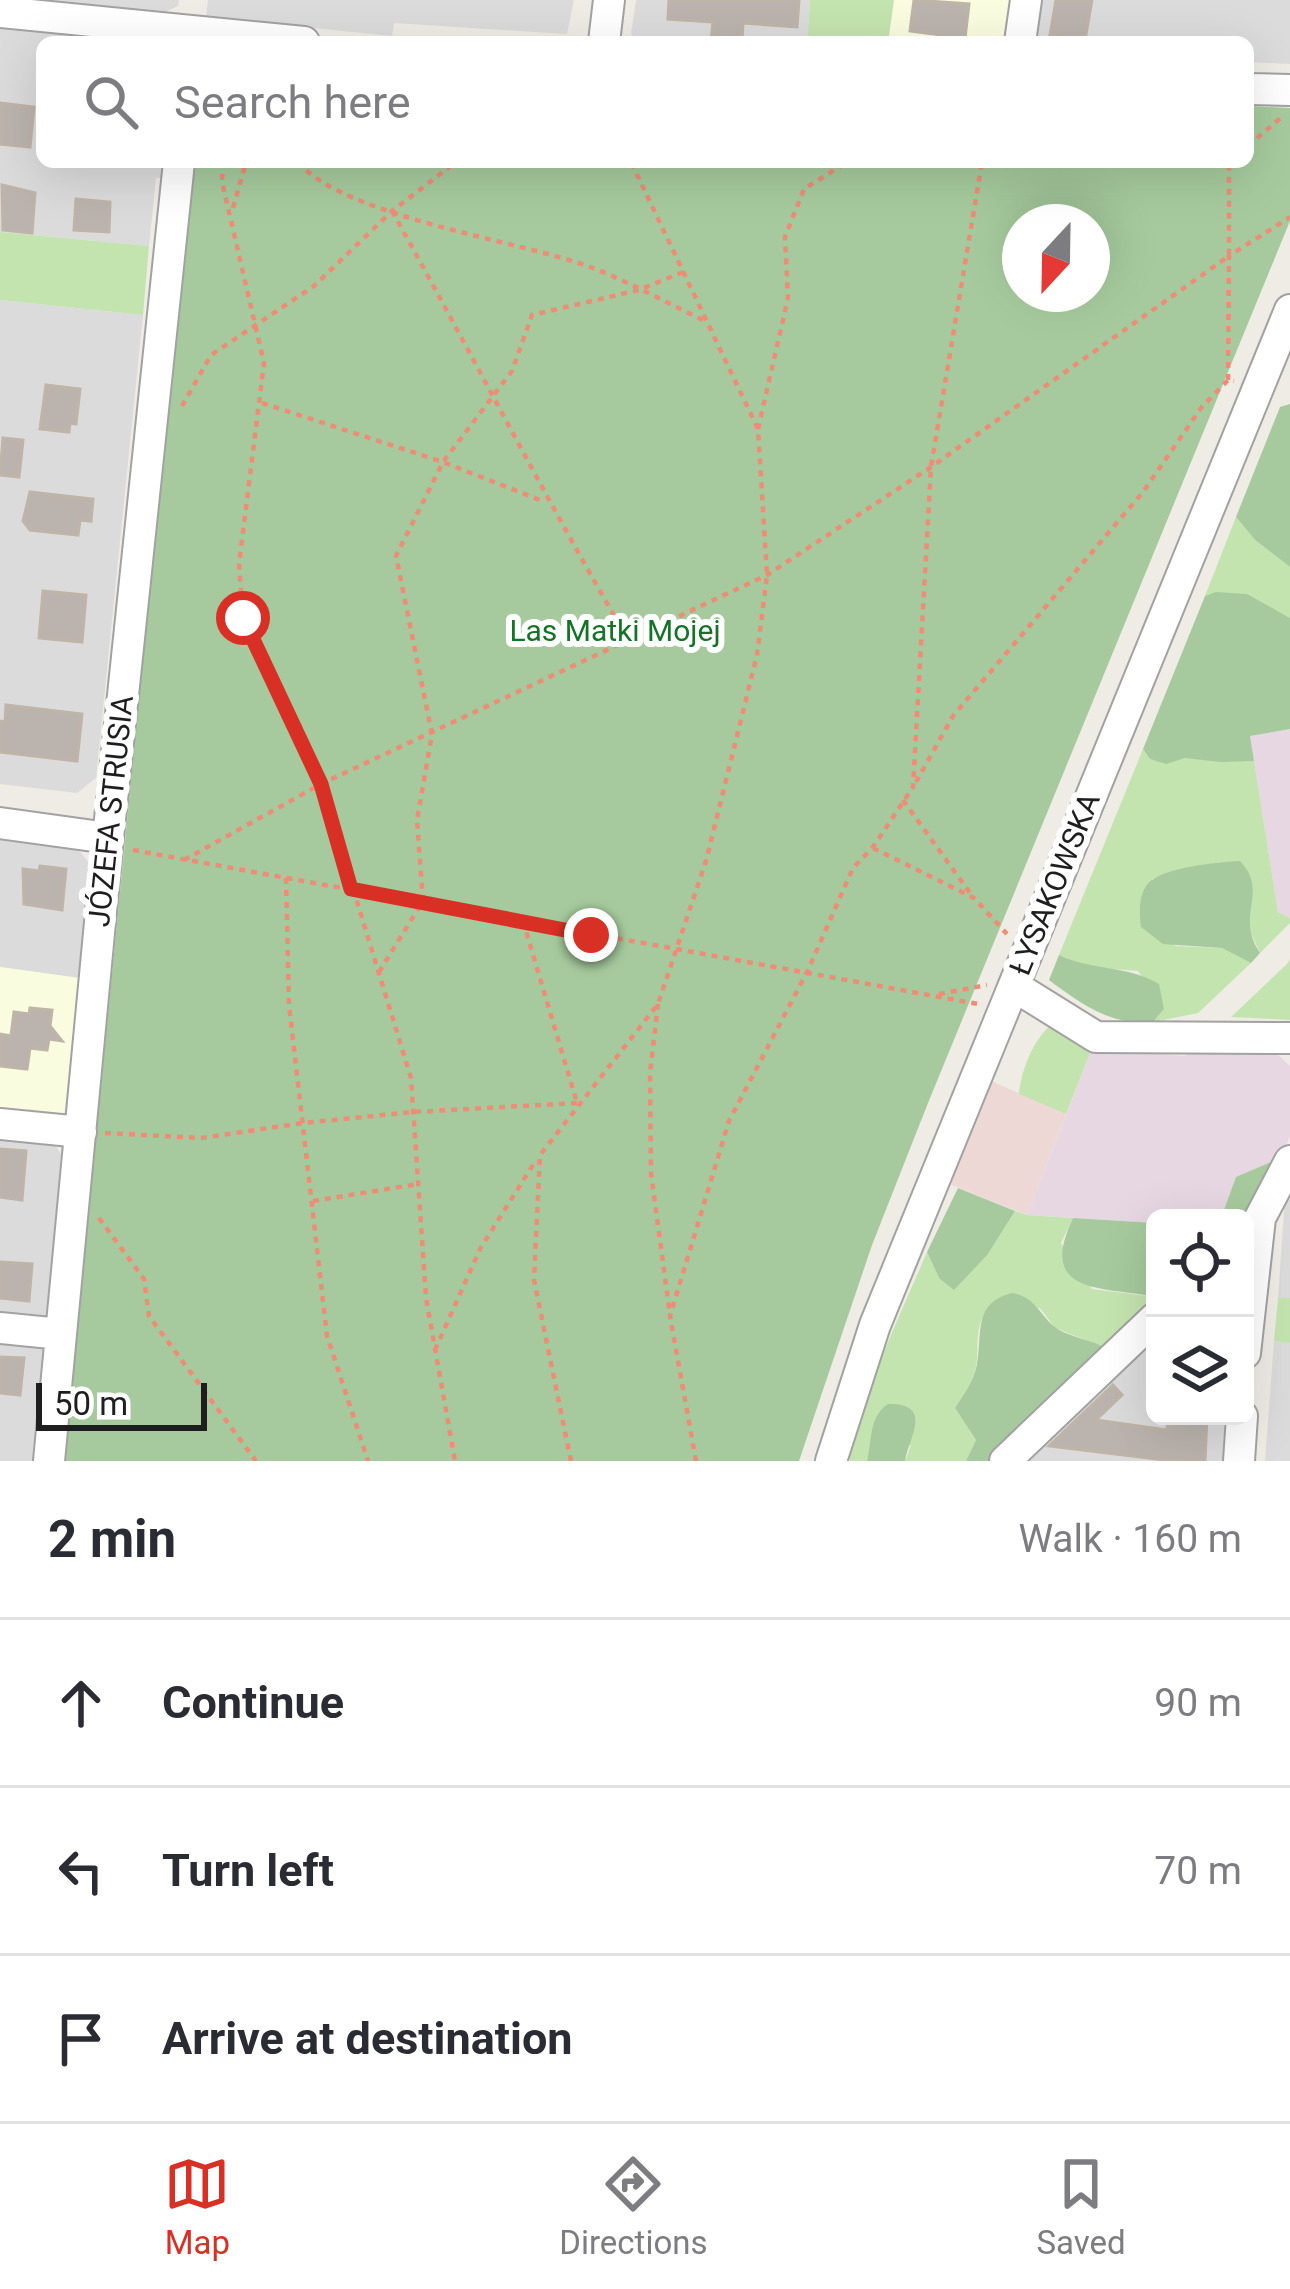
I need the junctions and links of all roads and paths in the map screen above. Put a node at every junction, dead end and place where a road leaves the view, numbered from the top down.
1 (196, 0) edge
2 (609, 0) edge
3 (1026, 0) edge
4 (0, 12) edge
5 (185, 36) edge
6 (193, 36) edge
7 (605, 36) edge
8 (1021, 36) edge
9 (1254, 89) edge
10 (1290, 90) edge
11 (1290, 110) edge
12 (1254, 141) edge
13 (178, 168) edge
14 (223, 168) edge
15 (244, 168) edge
16 (303, 168) edge
17 (448, 168) edge
18 (634, 168) edge
19 (838, 168) edge
20 (981, 168) edge
21 (1229, 168) edge
22 (392, 211) junction
23 (232, 212) junction
24 (1290, 217) edge
25 (1229, 256) junction
26 (683, 272) junction
27 (639, 290) junction
28 (1290, 310) edge
29 (707, 322) junction
30 (253, 326) junction
31 (495, 394) junction
32 (262, 403) junction
33 (178, 415) dead end
34 (758, 429) junction
35 (442, 462) junction
36 (931, 467) junction
37 (548, 502) junction
38 (767, 575) junction
39 (628, 641) junction
40 (433, 734) junction
41 (321, 784) junction
42 (913, 787) junction
43 (902, 800) junction
44 (0, 824) edge
45 (108, 838) junction
46 (873, 848) junction
47 (184, 860) junction
48 (286, 878) junction
49 (351, 889) junction
50 (974, 898) junction
51 (423, 901) junction
52 (523, 921) junction
53 (1007, 934) dead end
54 (675, 950) junction
55 (808, 970) junction
56 (378, 975) junction
57 (1000, 985) junction
58 (934, 995) junction
59 (658, 1004) junction
60 (979, 1004) dead end
61 (1290, 1038) edge
62 (577, 1103) junction
63 (413, 1112) junction
64 (304, 1123) junction
65 (0, 1124) edge
66 (81, 1132) junction
67 (539, 1155) junction
68 (1290, 1160) edge
69 (418, 1184) junction
70 (74, 1192) junction
71 (313, 1201) junction
72 (670, 1316) junction
73 (1248, 1317) edge
74 (1146, 1327) edge
75 (0, 1328) edge
76 (61, 1334) junction
77 (435, 1351) junction
78 (1241, 1425) edge
79 (366, 1459) edge
80 (49, 1461) edge
81 (256, 1461) edge
82 (455, 1461) edge
83 (571, 1461) edge
84 (696, 1461) edge
85 (831, 1461) edge
86 (1005, 1461) edge
87 (1239, 1461) edge

1 - 6 street
2 - 7 street
3 - 8 street
4 - 5 street
9 - 10 street
11 - 12 path
13 - 45 street, JÓZEFA STRUSIA
14 - 23 path
15 - 23 path
16 - 22 path
17 - 22 path
18 - 26 path
19 - 34 path
20 - 36 path
21 - 25 path
22 - 27 path
22 - 30 path
22 - 31 path
23 - 30 path
24 - 25 path
25 - 36 path
25 - 42 path
26 - 27 path
26 - 29 path
27 - 29 path
27 - 31 path
28 - 57 street, ŁYSAKOWSKA
29 - 34 path
30 - 32 path
30 - 33 path
31 - 35 path
31 - 37 path
32 - 35 path
32 - 41 path
34 - 38 path
35 - 37 path
35 - 40 path
36 - 38 path
36 - 42 path
37 - 39 path
38 - 39 path
38 - 54 path
39 - 40 path
40 - 41 path
40 - 51 path
41 - 47 path
41 - 49 path
42 - 43 path
43 - 46 path
43 - 50 path
44 - 45 street
45 - 47 path
45 - 66 street, JÓZEFA STRUSIA
46 - 50 path
46 - 55 path
47 - 48 path
48 - 49 path
48 - 64 path
49 - 51 path
49 - 56 path
50 - 53 path
51 - 52 path
51 - 56 path
52 - 54 path
52 - 62 path
54 - 55 path
54 - 59 path
55 - 58 path
55 - 72 path
56 - 63 path
57 - 58 path
57 - 61 street
57 - 85 street, ŁYSAKOWSKA
58 - 60 path
59 - 62 path
59 - 72 path
62 - 63 path
62 - 67 path
63 - 64 path
63 - 69 path
64 - 66 path
64 - 71 path
65 - 66 street
66 - 70 street, JÓZEFA STRUSIA
67 - 77 path
67 - 83 path
68 - 73 street
69 - 71 path
69 - 77 path
70 - 76 street, JÓZEFA STRUSIA
70 - 81 path
71 - 79 path
72 - 84 path
74 - 86 street
75 - 76 street
76 - 80 street, JÓZEFA STRUSIA
77 - 82 path
78 - 87 street

